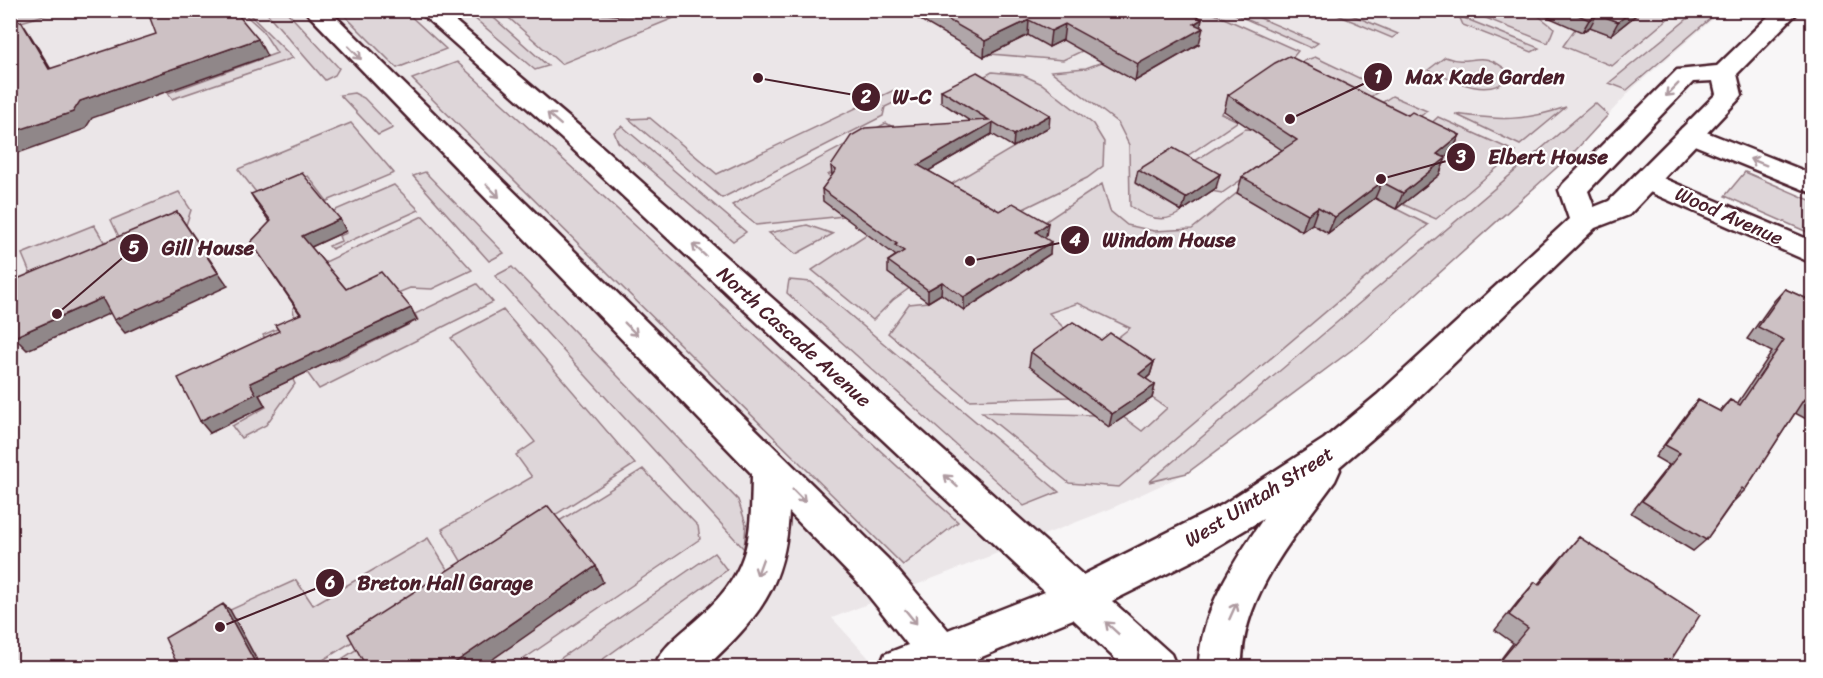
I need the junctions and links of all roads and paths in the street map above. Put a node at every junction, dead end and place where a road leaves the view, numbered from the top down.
1 (315, 10) edge
2 (428, 10) edge
3 (1789, 10) edge
4 (1724, 73) junction
5 (1691, 134) junction
6 (1646, 180) junction
7 (1812, 184) edge
8 (1585, 221) junction
9 (1812, 253) edge
10 (1339, 447) junction
11 (771, 468) junction
12 (1077, 597) junction
13 (946, 660) edge
14 (674, 668) edge
15 (900, 668) edge
16 (1156, 668) edge
17 (1221, 668) edge

1 -> 11 main road
12 -> 2 main road, North Cascade Avenue
3 - 4 main road
4 - 5 main road, West Uintah Street
4 -> 8 main road
5 - 6 main road, West Uintah Street
7 -> 5 main road
6 - 8 main road, West Uintah Street
6 - 9 main road, Wood Avenue
8 - 10 main road, West Uintah Street
10 - 12 main road, West Uintah Street
17 -> 10 main road
11 -> 13 main road
11 -> 14 main road
12 - 13 main road, West Uintah Street
16 -> 12 main road, North Cascade Avenue
13 - 15 main road, West Uintah Street

